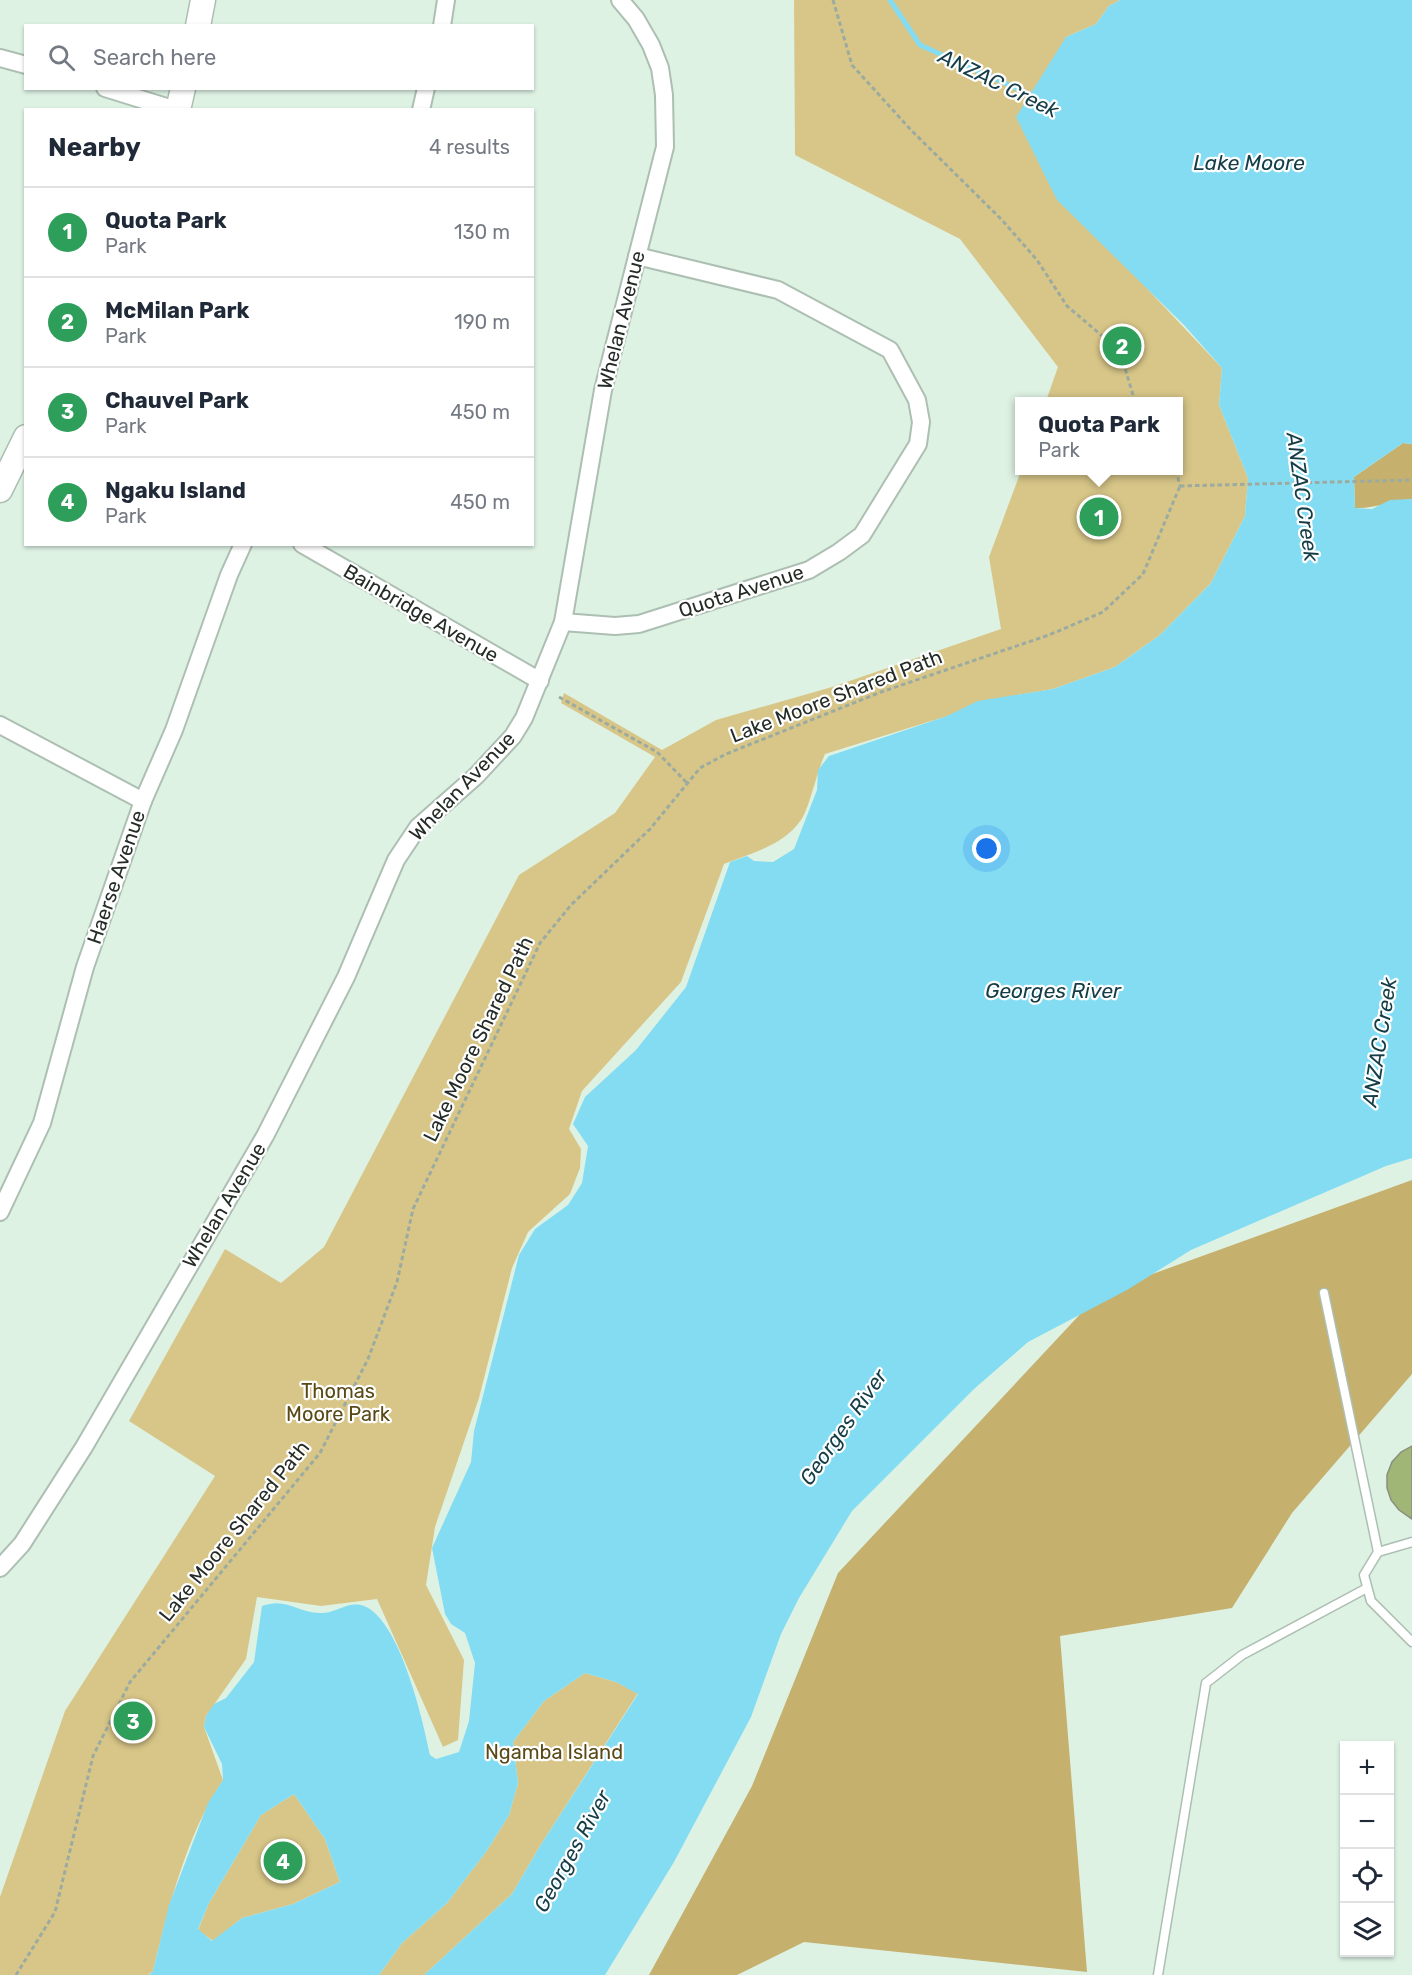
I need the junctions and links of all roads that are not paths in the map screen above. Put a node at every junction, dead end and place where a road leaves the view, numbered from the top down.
1 (203, 0) edge
2 (446, 0) edge
3 (620, 0) edge
4 (198, 24) edge
5 (442, 24) edge
6 (0, 58) edge
7 (24, 64) edge
8 (112, 90) edge
9 (182, 90) edge
10 (426, 90) edge
11 (170, 108) edge
12 (178, 108) edge
13 (421, 108) edge
14 (637, 256) junction
15 (24, 441) edge
16 (0, 490) edge
17 (242, 546) edge
18 (305, 546) edge
19 (563, 622) junction
20 (540, 681) junction
21 (0, 725) edge
22 (143, 801) junction
23 (0, 1212) edge
24 (1324, 1293) dead end
25 (1412, 1542) edge
26 (1378, 1552) junction
27 (0, 1568) edge
28 (1367, 1588) junction
29 (1412, 1642) edge
30 (1158, 1975) edge

1 - 4 street
2 - 5 street
3 - 14 street, Whelan Avenue
6 - 7 street
8 - 11 street
9 - 12 street
10 - 13 street
14 - 19 street, Whelan Avenue
14 - 19 street, Quota Avenue
15 - 16 street
17 - 22 street, Haerse Avenue
18 - 20 street, Bainbridge Avenue
19 - 20 street, Whelan Avenue
20 - 27 street, Whelan Avenue
21 - 22 street
22 - 23 street, Haerse Avenue
24 - 26 lane
25 - 26 lane
26 - 28 lane
28 - 29 lane
28 - 30 lane

